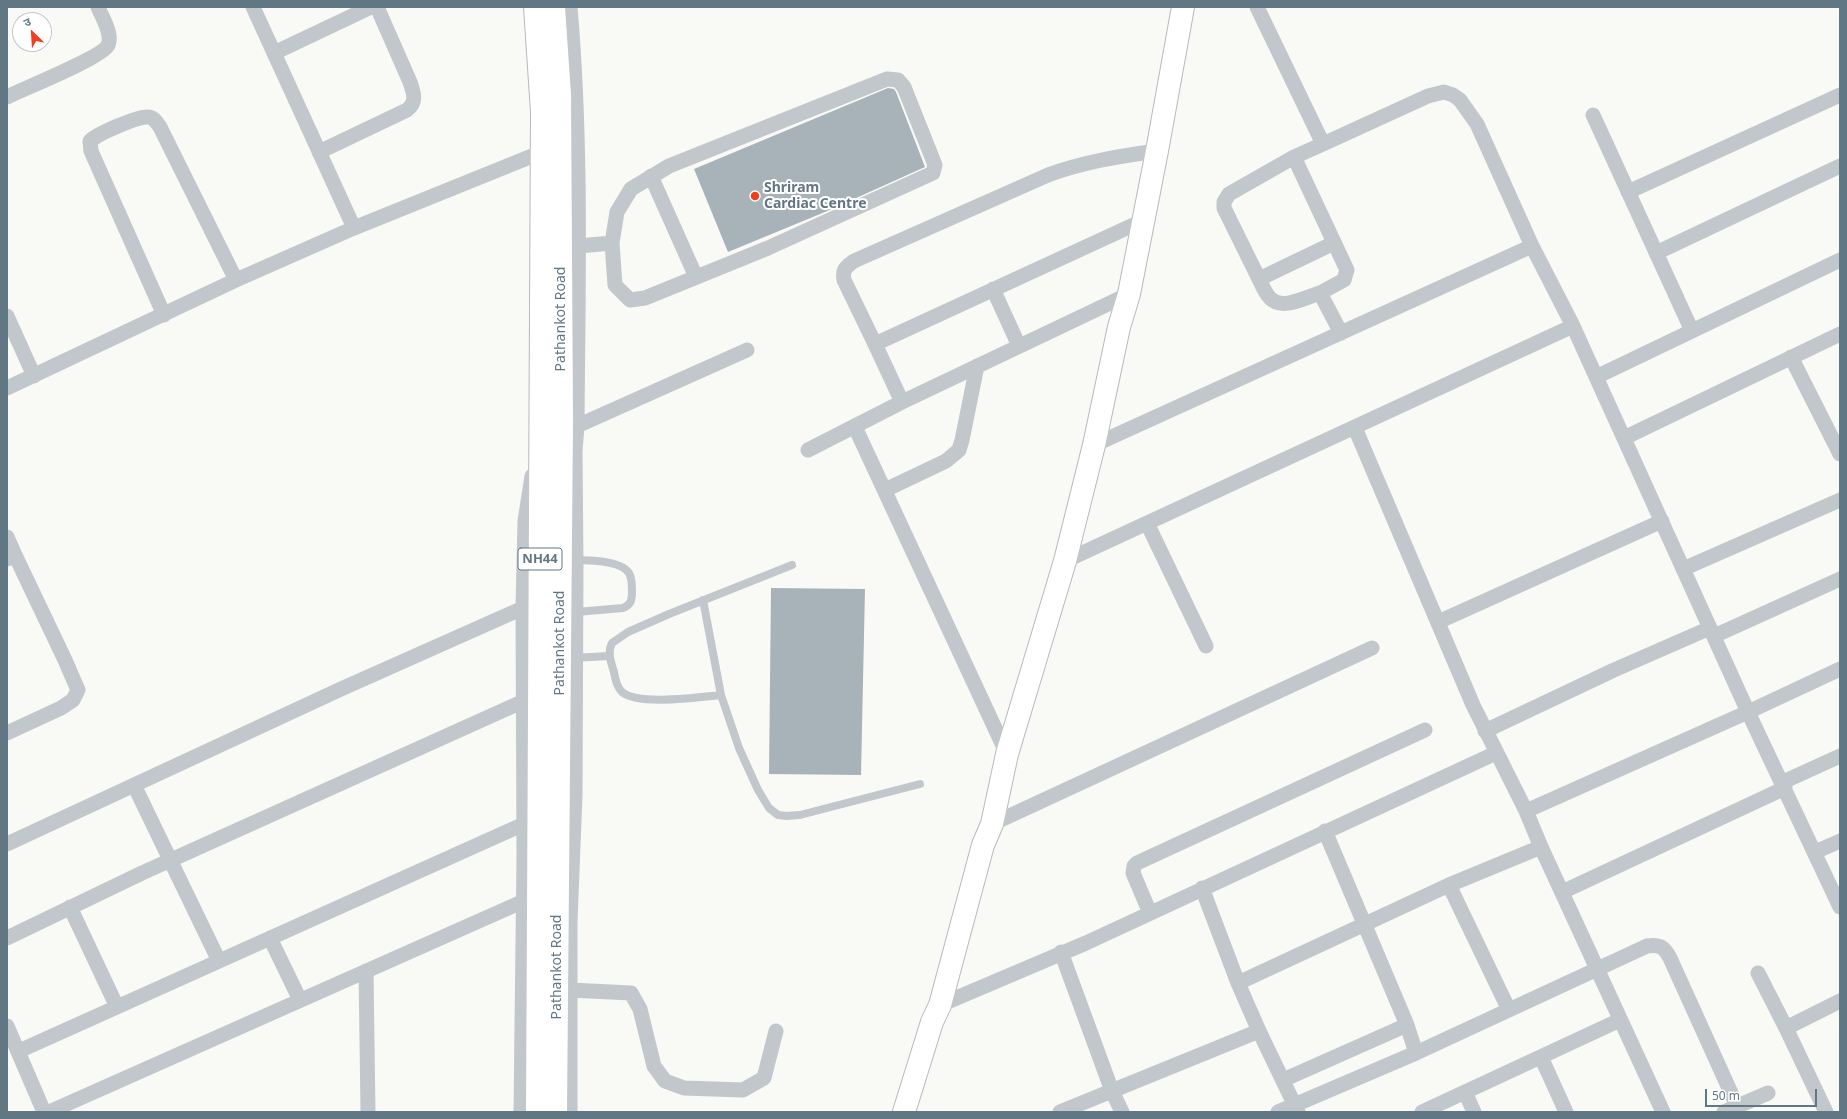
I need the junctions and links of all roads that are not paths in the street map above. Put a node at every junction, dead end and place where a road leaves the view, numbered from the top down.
1 (98, 7) edge
2 (253, 7) edge
3 (371, 7) edge
4 (377, 7) edge
5 (535, 7) edge
6 (554, 7) edge
7 (570, 7) edge
8 (1183, 7) edge
9 (1257, 7) edge
10 (274, 53) junction
11 (1840, 95) edge
12 (7, 97) edge
13 (1593, 115) dead end
14 (1323, 144) junction
15 (1157, 151) junction
16 (318, 152) junction
17 (542, 152) junction
18 (1294, 157) junction
19 (1840, 166) edge
20 (651, 176) junction
21 (1628, 192) junction
22 (1142, 221) junction
23 (354, 228) junction
24 (612, 243) junction
25 (1334, 243) junction
26 (578, 246) junction
27 (1532, 246) junction
28 (1656, 253) junction
29 (1840, 260) edge
30 (696, 277) junction
31 (1259, 279) junction
32 (236, 280) junction
33 (993, 289) junction
34 (1320, 293) junction
35 (1128, 294) junction
36 (164, 315) junction
37 (7, 316) edge
38 (1572, 326) junction
39 (1692, 331) junction
40 (1341, 333) junction
41 (1840, 334) edge
42 (875, 344) junction
43 (1019, 346) junction
44 (747, 350) dead end
45 (1791, 357) junction
46 (977, 366) junction
47 (34, 376) junction
48 (1596, 377) junction
49 (7, 388) edge
50 (902, 402) junction
51 (541, 420) junction
52 (577, 426) junction
53 (855, 427) junction
54 (1355, 428) junction
55 (1624, 438) junction
56 (1094, 445) junction
57 (808, 450) dead end
58 (1840, 454) edge
59 (885, 490) junction
60 (1840, 500) edge
61 (1662, 522) junction
62 (1147, 523) junction
63 (7, 537) edge
64 (11, 557) edge
65 (568, 560) junction
66 (1065, 561) junction
67 (792, 565) dead end
68 (1683, 569) junction
69 (1840, 578) edge
70 (703, 600) junction
71 (523, 608) junction
72 (576, 612) junction
73 (1438, 622) junction
74 (1712, 632) junction
75 (1206, 646) dead end
76 (1372, 648) dead end
77 (609, 656) junction
78 (568, 659) junction
79 (1840, 669) edge
80 (722, 695) junction
81 (524, 701) junction
82 (1748, 712) junction
83 (1425, 730) dead end
84 (1485, 731) junction
85 (7, 733) edge
86 (1496, 753) junction
87 (1007, 754) junction
88 (1840, 756) edge
89 (920, 784) dead end
90 (134, 785) junction
91 (1784, 785) junction
92 (1526, 811) junction
93 (524, 824) junction
94 (992, 824) junction
95 (1325, 831) junction
96 (1840, 841) edge
97 (7, 844) edge
98 (1540, 847) junction
99 (1815, 852) junction
100 (170, 860) junction
101 (1449, 885) junction
102 (1202, 888) junction
103 (1562, 892) junction
104 (524, 901) junction
105 (70, 907) junction
106 (1840, 907) edge
107 (1150, 913) junction
108 (1364, 924) junction
109 (7, 938) edge
110 (270, 938) junction
111 (1061, 952) junction
112 (219, 961) junction
113 (1597, 969) junction
114 (366, 971) junction
115 (1758, 973) dead end
116 (1238, 983) junction
117 (570, 990) junction
118 (300, 1000) junction
119 (1840, 1001) edge
120 (940, 1004) junction
121 (117, 1007) junction
122 (1509, 1010) junction
123 (1620, 1020) junction
124 (1407, 1025) junction
125 (1786, 1028) junction
126 (8, 1029) edge
127 (776, 1031) dead end
128 (1259, 1031) junction
129 (18, 1051) junction
130 (1416, 1053) junction
131 (1541, 1056) junction
132 (1283, 1080) junction
133 (1112, 1091) junction
134 (1464, 1092) junction
135 (1768, 1093) dead end
136 (1296, 1108) edge
137 (1730, 1109) edge
138 (44, 1112) edge
139 (48, 1112) edge
140 (368, 1112) edge
141 (521, 1112) edge
142 (538, 1112) edge
143 (556, 1112) edge
144 (570, 1112) edge
145 (904, 1112) edge
146 (1060, 1112) edge
147 (1122, 1112) edge
148 (1278, 1112) edge
149 (1422, 1112) edge
150 (1474, 1112) edge
151 (1566, 1112) edge
152 (1663, 1112) edge
153 (1826, 1112) edge

1 - 12 street
2 - 10 street
3 - 10 street
4 - 16 street
5 - 17 main road, NH44
6 - 65 main road, Pathankot Road / NH44
7 - 26 street
8 - 15 main road
9 - 14 street
10 - 16 street
11 - 21 street
13 - 21 street
14 - 18 street
14 - 27 street
15 - 22 main road
15 - 42 street
16 - 23 street
17 - 23 street
17 - 51 main road, NH44
18 - 25 street
18 - 31 street
19 - 28 street
20 - 24 street
20 - 30 street
20 - 30 street
21 - 28 street
22 - 33 street
22 - 35 main road
23 - 32 street
24 - 26 street
24 - 30 street
25 - 31 street
25 - 34 street
26 - 52 street
27 - 38 street
27 - 40 street
28 - 39 street
29 - 39 street
31 - 34 street
32 - 36 street
32 - 36 street
33 - 42 street
33 - 43 street
34 - 40 street
35 - 43 street
35 - 56 main road
36 - 47 street
37 - 47 street
38 - 48 street
38 - 54 street
39 - 48 street
40 - 56 street
41 - 45 street
42 - 50 street
43 - 46 street
44 - 52 street
45 - 55 street
45 - 58 street
46 - 50 street
46 - 59 street
47 - 49 street
48 - 55 street
50 - 53 street
51 - 71 street
51 - 142 main road, NH44
52 - 65 street
53 - 57 street
53 - 59 street
54 - 62 street
54 - 73 street
55 - 61 street
56 - 66 main road
59 - 87 street
60 - 68 street
61 - 68 street
61 - 73 street
62 - 66 street
62 - 75 street
63 - 64 street
64 - 85 street
65 - 72 street
65 - 72 lane
65 - 78 main road, Pathankot Road / NH44
66 - 87 main road
67 - 70 lane
68 - 74 street
69 - 74 street
70 - 77 lane
70 - 80 lane
71 - 81 street
71 - 90 street
72 - 78 street
73 - 84 street
74 - 82 street
74 - 84 street
76 - 94 street
77 - 78 lane
77 - 80 lane
78 - 117 street
78 - 143 main road, Pathankot Road / NH44
79 - 82 street
80 - 89 lane
81 - 93 street
81 - 100 street
82 - 91 street
82 - 92 street
83 - 107 street
84 - 86 street
86 - 92 street
86 - 95 street
87 - 94 main road
88 - 91 street
90 - 97 street
90 - 100 street
91 - 99 street
91 - 103 street
92 - 98 street
93 - 104 street
93 - 110 street
94 - 120 main road
95 - 102 street
95 - 108 street
96 - 99 street
98 - 101 street
98 - 103 street
99 - 106 street
100 - 105 street
100 - 112 street
101 - 108 street
101 - 122 street
102 - 107 street
102 - 116 street
103 - 113 street
104 - 114 street
104 - 141 street
105 - 109 street
105 - 121 street
107 - 111 street
108 - 116 street
108 - 124 street
110 - 112 street
110 - 118 street
111 - 120 street
111 - 133 street
112 - 121 street
113 - 122 street
113 - 123 street
113 - 137 street
114 - 118 street
114 - 140 street
115 - 125 street
116 - 128 street
117 - 127 street
117 - 144 street
118 - 139 street
119 - 125 street
120 - 145 main road
121 - 129 street
122 - 130 street
123 - 131 street
123 - 152 street
124 - 130 street
124 - 132 street
125 - 153 street
126 - 129 street
128 - 132 street
128 - 133 street
129 - 138 street
130 - 136 street
131 - 134 street
131 - 151 street
132 - 136 street
133 - 146 street
133 - 147 street
134 - 149 street
134 - 150 street
135 - 137 street
136 - 148 street

